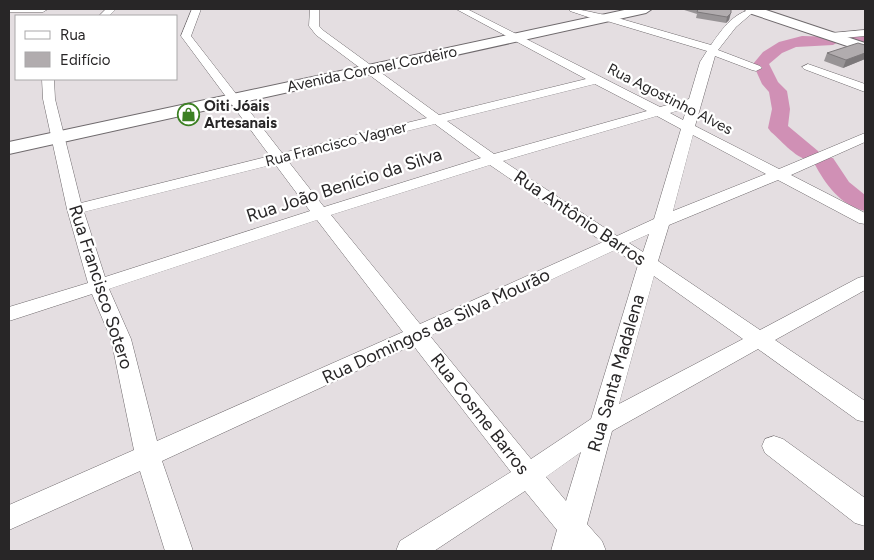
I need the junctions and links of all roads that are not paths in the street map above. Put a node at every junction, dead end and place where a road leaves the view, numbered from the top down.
1 (43, 9) edge
2 (314, 9) edge
3 (460, 9) edge
4 (573, 9) edge
5 (646, 9) edge
6 (752, 9) edge
7 (9, 10) edge
8 (606, 18) junction
9 (185, 27) edge
10 (865, 33) edge
11 (831, 36) junction
12 (516, 38) junction
13 (865, 48) edge
14 (712, 50) junction
15 (808, 67) dead end
16 (756, 68) dead end
17 (369, 69) junction
18 (48, 80) edge
19 (596, 80) junction
20 (865, 88) edge
21 (233, 99) junction
22 (694, 102) junction
23 (658, 111) junction
24 (436, 119) junction
25 (688, 126) junction
26 (58, 137) junction
27 (865, 137) edge
28 (9, 148) edge
29 (279, 157) junction
30 (492, 160) junction
31 (779, 174) junction
32 (76, 209) junction
33 (320, 213) junction
34 (865, 219) edge
35 (662, 222) junction
36 (616, 244) junction
37 (648, 263) junction
38 (865, 282) edge
39 (98, 286) junction
40 (9, 314) edge
41 (418, 335) junction
42 (759, 339) junction
43 (865, 413) edge
44 (601, 425) junction
45 (774, 446) dead end
46 (148, 456) junction
47 (528, 475) junction
48 (865, 514) edge
49 (9, 518) edge
50 (572, 529) junction
51 (179, 551) edge
52 (410, 551) edge
53 (565, 551) edge
54 (592, 551) edge

1 - 7 street
2 - 17 street, Rua Antônio Barros
3 - 12 street, Rua Agostinho Alves
4 - 8 street
5 - 8 street, Avenida Coronel Cordeiro
6 - 11 street
6 - 14 street, Rua Santa Madalena
8 - 12 street, Avenida Coronel Cordeiro
8 - 14 street
9 - 21 street, Rua Cosme Barros
10 - 11 street
11 - 13 street
12 - 17 street, Avenida Coronel Cordeiro
12 - 19 street, Rua Agostinho Alves
14 - 16 street
14 - 22 street, Rua Santa Madalena
15 - 20 street
17 - 21 street, Avenida Coronel Cordeiro
17 - 24 street, Rua Antônio Barros
18 - 26 street, Rua Francisco Sotero
19 - 23 street, Rua Agostinho Alves
19 - 24 street, Rua Francisco Vagner
21 - 26 street, Avenida Coronel Cordeiro
21 - 29 street, Rua Cosme Barros
22 - 23 street, Rua João Benício da Silva
22 - 25 street, Rua Santa Madalena
23 - 25 street, Rua Agostinho Alves
23 - 30 street, Rua João Benício da Silva
24 - 29 street, Rua Francisco Vagner
24 - 30 street, Rua Antônio Barros
25 - 31 street, Rua Agostinho Alves
25 - 35 street, Rua Santa Madalena
26 - 28 street, Avenida Coronel Cordeiro
26 - 32 street, Rua Francisco Sotero
27 - 31 street, Rua Domingos da Silva Mourão
29 - 32 street, Rua Francisco Vagner
29 - 33 street, Rua Cosme Barros
30 - 33 street, Rua João Benício da Silva
30 - 36 street, Rua Antônio Barros
31 - 34 street, Rua Agostinho Alves
31 - 35 street, Rua Domingos da Silva Mourão
32 - 39 street, Rua Francisco Sotero
33 - 39 street, Rua João Benício da Silva
33 - 41 street, Rua Cosme Barros
35 - 36 street, Rua Domingos da Silva Mourão
35 - 37 street, Rua Santa Madalena
36 - 37 street, Rua Antônio Barros
36 - 41 street, Rua Domingos da Silva Mourão
37 - 42 street, Rua Antônio Barros
37 - 44 street, Rua Santa Madalena
38 - 42 street
39 - 40 street, Rua João Benício da Silva
39 - 46 street, Rua Francisco Sotero
41 - 46 street, Rua Domingos da Silva Mourão
41 - 47 street, Rua Cosme Barros
42 - 43 street, Rua Antônio Barros
42 - 44 street
44 - 47 street
44 - 50 street, Rua Santa Madalena
45 - 48 street
46 - 49 street, Rua Domingos da Silva Mourão
46 - 51 street, Rua Francisco Sotero
47 - 50 street, Rua Cosme Barros
47 - 52 street
50 - 53 street, Rua Santa Madalena
50 - 54 street, Rua Cosme Barros

